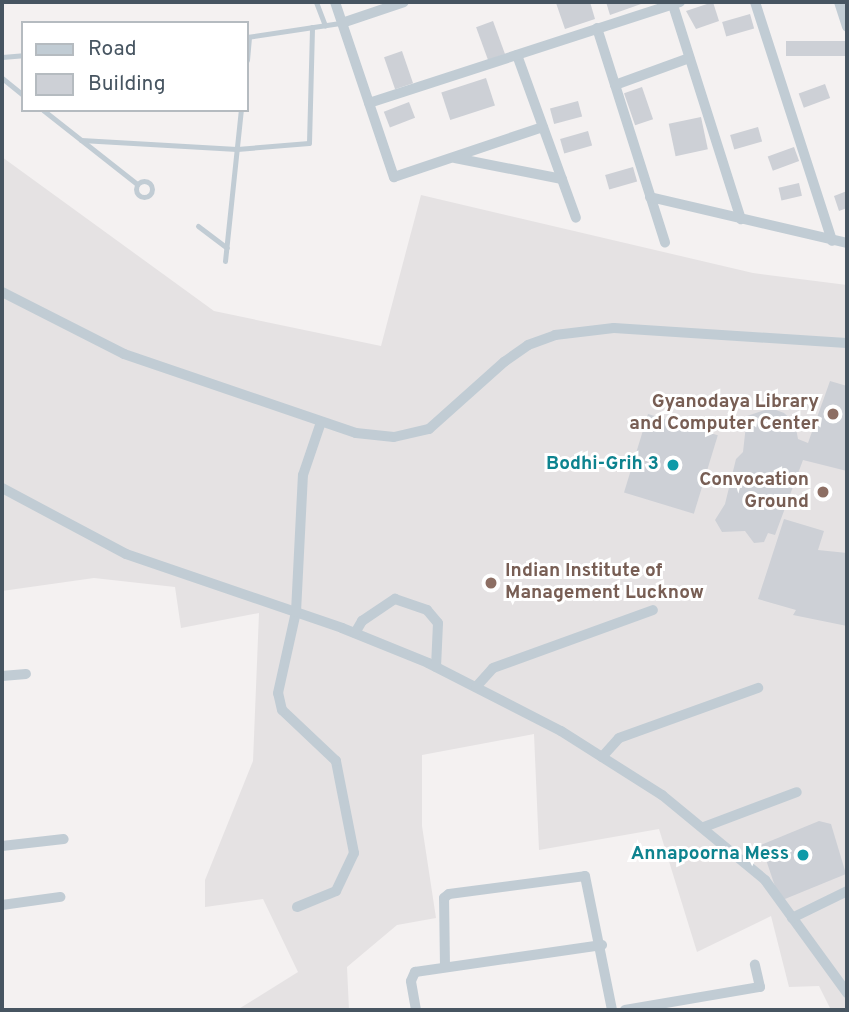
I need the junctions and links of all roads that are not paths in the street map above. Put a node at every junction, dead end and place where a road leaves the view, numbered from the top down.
1 (316, 2) edge
2 (335, 2) edge
3 (404, 2) edge
4 (754, 2) edge
5 (839, 2) edge
6 (675, 3) edge
7 (342, 23) junction
8 (325, 25) junction
9 (312, 27) junction
10 (847, 27) edge
11 (597, 29) junction
12 (248, 37) edge
13 (21, 55) edge
14 (517, 55) junction
15 (2, 57) edge
16 (689, 58) junction
17 (2, 78) edge
18 (615, 85) junction
19 (21, 93) edge
20 (369, 103) junction
21 (45, 112) edge
22 (241, 112) edge
23 (543, 127) junction
24 (81, 141) junction
25 (237, 149) junction
26 (452, 158) junction
27 (562, 179) junction
28 (137, 184) dead end
29 (650, 197) junction
30 (576, 218) dead end
31 (741, 219) junction
32 (198, 226) dead end
33 (832, 241) junction
34 (665, 242) dead end
35 (847, 243) edge
36 (227, 248) junction
37 (225, 261) dead end
38 (2, 292) edge
39 (847, 343) edge
40 (321, 422) junction
41 (2, 488) edge
42 (653, 610) dead end
43 (296, 612) junction
44 (355, 633) junction
45 (436, 667) junction
46 (26, 674) dead end
47 (2, 676) edge
48 (476, 687) junction
49 (758, 688) dead end
50 (602, 757) junction
51 (797, 792) dead end
52 (704, 827) junction
53 (64, 839) dead end
54 (2, 846) edge
55 (847, 891) edge
56 (61, 897) dead end
57 (2, 905) edge
58 (297, 907) dead end
59 (792, 918) junction
60 (602, 945) junction
61 (755, 965) dead end
62 (445, 967) junction
63 (847, 993) edge
64 (416, 1010) edge
65 (612, 1010) edge
66 (625, 1010) edge

1 - 8 lane
2 - 7 street
3 - 7 street
4 - 33 street
5 - 10 street
6 - 11 street
6 - 16 street
7 - 8 lane
7 - 20 street
8 - 9 lane
9 - 12 lane
9 - 25 lane
11 - 14 street
11 - 18 street
13 - 15 lane
14 - 20 street
14 - 23 street
16 - 18 street
16 - 31 street
17 - 19 lane
18 - 29 street
20 - 26 street
21 - 24 lane
22 - 25 lane
23 - 26 street
23 - 27 street
24 - 25 lane
24 - 28 lane
25 - 36 lane
26 - 27 street
27 - 30 street
29 - 31 street
29 - 34 street
31 - 33 street
32 - 36 lane
33 - 35 street
36 - 37 lane
38 - 40 street
39 - 40 street
40 - 43 street
41 - 43 street
42 - 48 street
43 - 44 street
43 - 58 street
44 - 45 street
44 - 45 street
45 - 48 street
46 - 47 street
48 - 50 street
49 - 50 street
50 - 52 street
51 - 52 street
52 - 59 street
53 - 54 street
55 - 59 street
56 - 57 street
59 - 63 street
60 - 62 street
60 - 62 street
60 - 65 street
61 - 66 street
62 - 64 street

